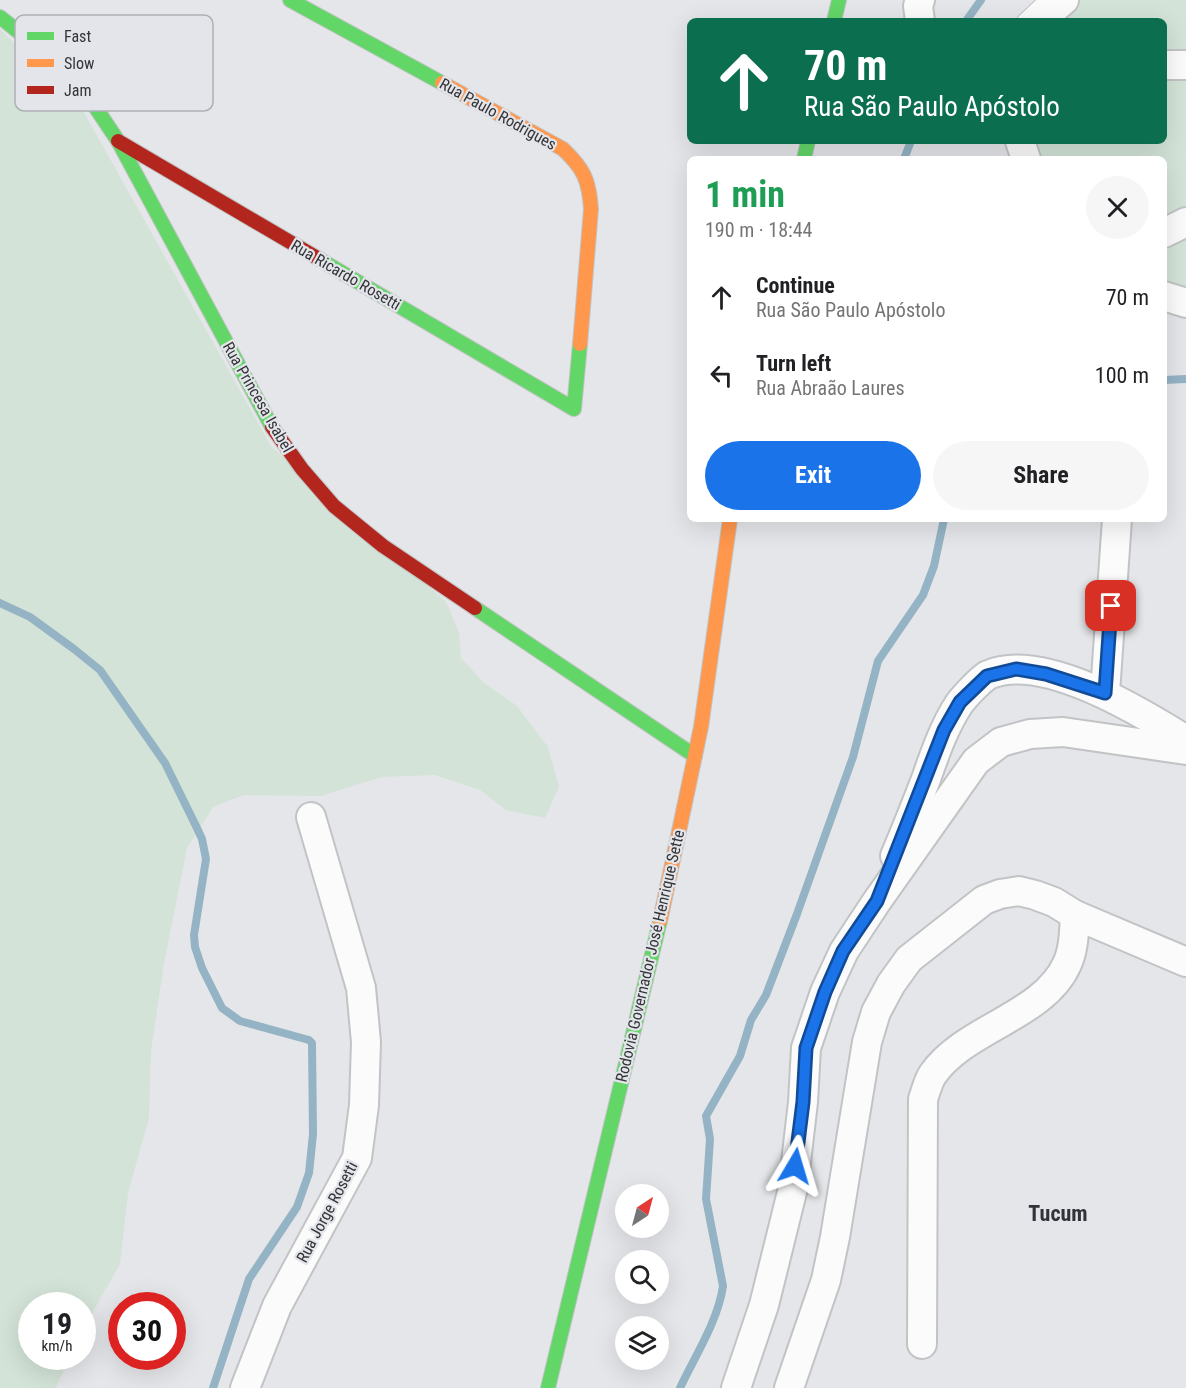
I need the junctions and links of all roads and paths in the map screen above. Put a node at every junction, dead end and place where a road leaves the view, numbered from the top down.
1 (290, 0) edge
2 (839, 0) edge
3 (920, 0) edge
4 (1046, 0) edge
5 (1064, 0) edge
6 (0, 17) edge
7 (835, 18) edge
8 (920, 18) edge
9 (1027, 18) edge
10 (1043, 18) edge
11 (15, 29) edge
12 (1167, 65) edge
13 (1186, 65) edge
14 (98, 111) edge
15 (118, 141) junction
16 (1186, 222) edge
17 (1167, 232) edge
18 (1167, 297) edge
19 (1186, 303) edge
20 (574, 409) joint
21 (730, 522) edge
22 (1117, 522) edge
23 (1105, 693) junction
24 (1186, 741) edge
25 (1186, 750) edge
26 (695, 756) junction
27 (311, 817) dead end
28 (877, 901) junction
29 (1075, 915) junction
30 (1186, 962) edge
31 (922, 1344) dead end
32 (245, 1388) edge
33 (548, 1388) edge
34 (736, 1388) edge
35 (789, 1388) edge

1 - 20 street, Rua Paulo Rodrigues
2 - 7 street
3 - 8 street
4 - 9 lane
5 - 10 street
6 - 11 street, Rua Princesa Isabel
12 - 13 street
14 - 15 street, Rua Princesa Isabel
15 - 20 street, Rua Ricardo Rosetti
15 - 26 street, Rua Princesa Isabel
16 - 17 street
18 - 19 street
21 - 26 street, Rodovia Governador José Henrique Sette
22 - 23 street
23 - 24 street
23 - 28 street
25 - 28 street
26 - 33 street, Rodovia Governador José Henrique Sette
27 - 32 street, Rua Jorge Rosetti
28 - 34 street
29 - 30 street
29 - 31 street
29 - 35 street

